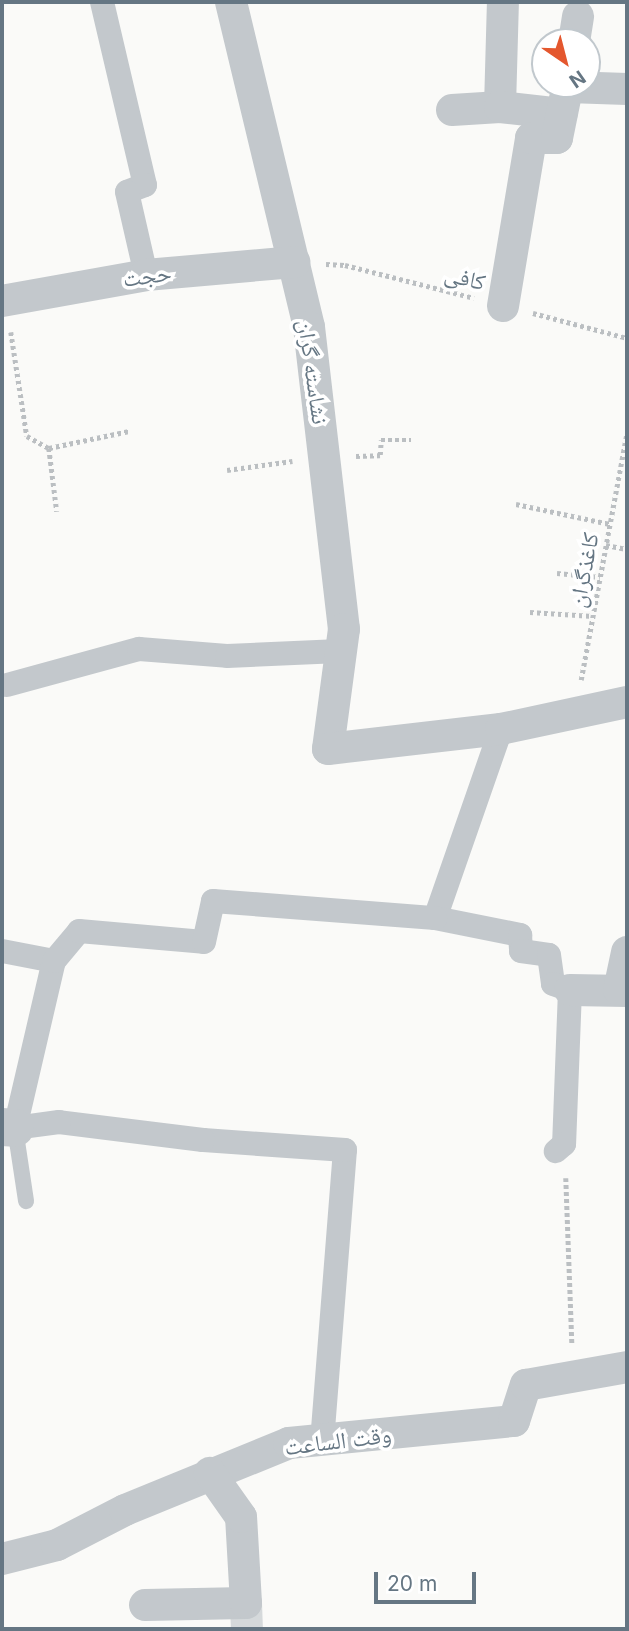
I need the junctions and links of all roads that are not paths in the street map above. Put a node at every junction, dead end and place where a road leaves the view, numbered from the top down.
1 (102, 2) edge
2 (231, 2) edge
3 (503, 2) edge
4 (627, 89) edge
5 (601, 92) edge
6 (550, 98) edge
7 (565, 98) edge
8 (500, 107) junction
9 (452, 110) dead end
10 (293, 262) junction
11 (146, 275) junction
12 (4, 300) edge
13 (503, 306) road end
14 (340, 651) junction
15 (8, 685) dead end
16 (627, 702) edge
17 (501, 729) junction
18 (435, 918) junction
19 (2, 951) edge
20 (627, 952) edge
21 (54, 961) junction
22 (570, 990) junction
23 (623, 990) edge
24 (8, 1127) edge
25 (560, 1147) road end
26 (26, 1201) dead end
27 (627, 1367) edge
28 (322, 1442) junction
29 (210, 1473) junction
30 (2, 1559) edge
31 (145, 1605) dead end

1 - 11 street
2 - 10 street, نشاسته گران
3 - 8 street
4 - 5 street
6 - 8 street
7 - 13 street
8 - 9 street
10 - 11 street, حجت
10 - 14 street, نشاسته گران
11 - 12 street, حجت
14 - 15 street
14 - 17 street, نشاسته گران
16 - 17 street
17 - 18 street
18 - 21 street
18 - 22 street
19 - 21 street
20 - 23 street
21 - 24 street
22 - 23 street
22 - 25 street
24 - 26 lane
24 - 28 street
27 - 28 street, وقت الساعت
28 - 29 street, وقت الساعت
29 - 30 street, وقت الساعت
29 - 31 street

